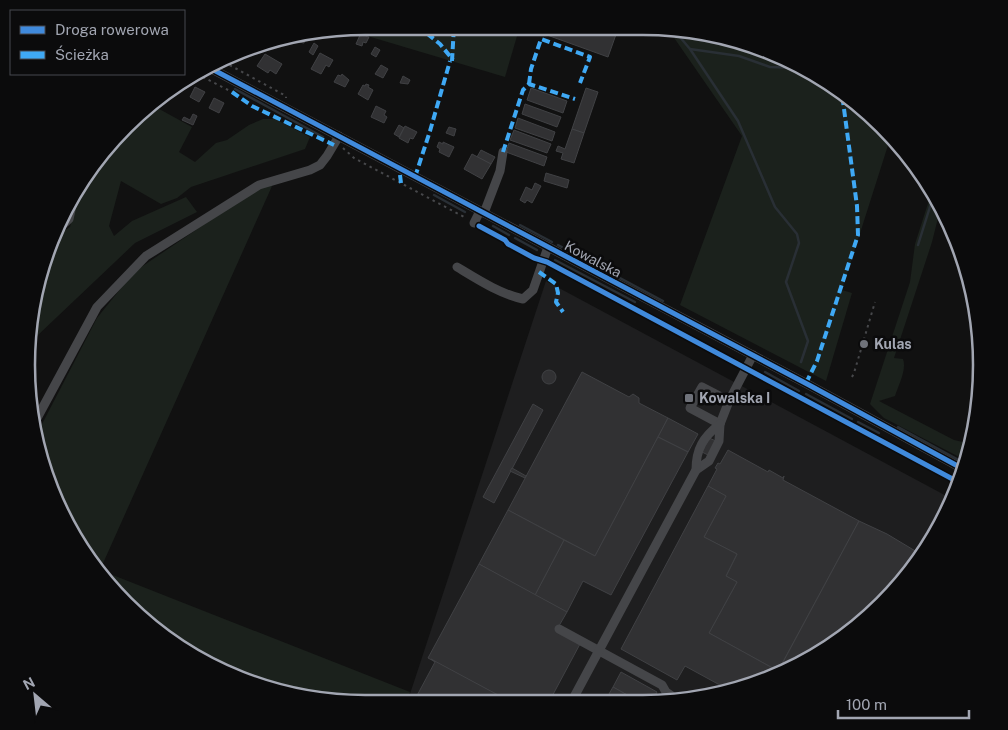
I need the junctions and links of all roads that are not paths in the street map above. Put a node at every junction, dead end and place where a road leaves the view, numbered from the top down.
1 (215, 71) edge
2 (339, 136) junction
3 (503, 152) dead end
4 (482, 212) junction
5 (474, 223) road end
6 (548, 247) junction
7 (457, 267) dead end
8 (753, 355) junction
9 (729, 400) junction
10 (39, 415) edge
11 (720, 424) junction
12 (957, 466) edge
13 (696, 470) junction
14 (559, 629) dead end
15 (599, 650) junction
16 (668, 694) edge
17 (575, 695) edge

1 - 2 street, Kowalska
2 - 4 street, Kowalska
2 - 10 street
3 - 4 street
4 - 5 street
4 - 6 street, Kowalska
6 - 7 street
6 - 8 street, Kowalska
8 - 9 street
8 - 12 street, Kowalska
9 - 11 street
9 - 11 street
11 - 13 street
11 - 13 street
13 - 15 street
14 - 15 street
15 - 16 street
15 - 17 street

